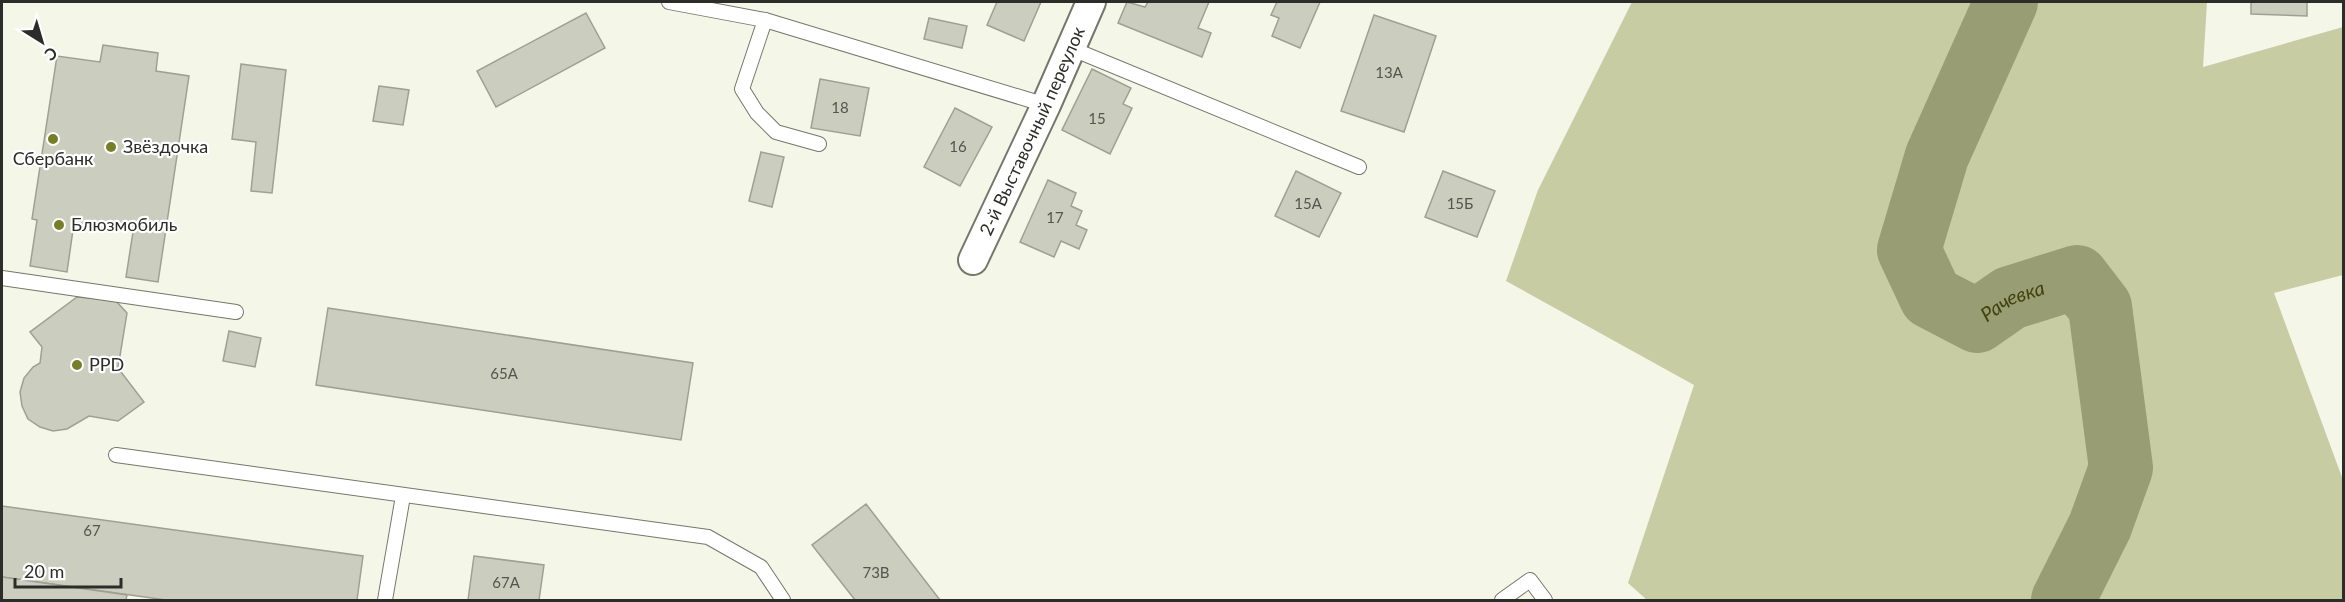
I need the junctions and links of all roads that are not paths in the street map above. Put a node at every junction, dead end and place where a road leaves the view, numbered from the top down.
1 (669, 2) edge
2 (1090, 2) edge
3 (765, 20) junction
4 (1070, 48) junction
5 (1046, 105) junction
6 (819, 144) dead end
7 (1359, 166) dead end
8 (973, 260) dead end
9 (2, 278) edge
10 (237, 312) dead end
11 (116, 455) dead end
12 (403, 496) junction
13 (385, 600) edge
14 (783, 600) edge
15 (1502, 600) edge
16 (1545, 600) edge

1 - 3 lane
2 - 4 street, 2-й Выставочный переулок
3 - 5 lane
3 - 6 lane
4 - 5 street, 2-й Выставочный переулок
4 - 7 lane
5 - 8 street, 2-й Выставочный переулок
9 - 10 lane
11 - 12 lane
12 - 13 lane
12 - 14 lane
15 - 16 lane

